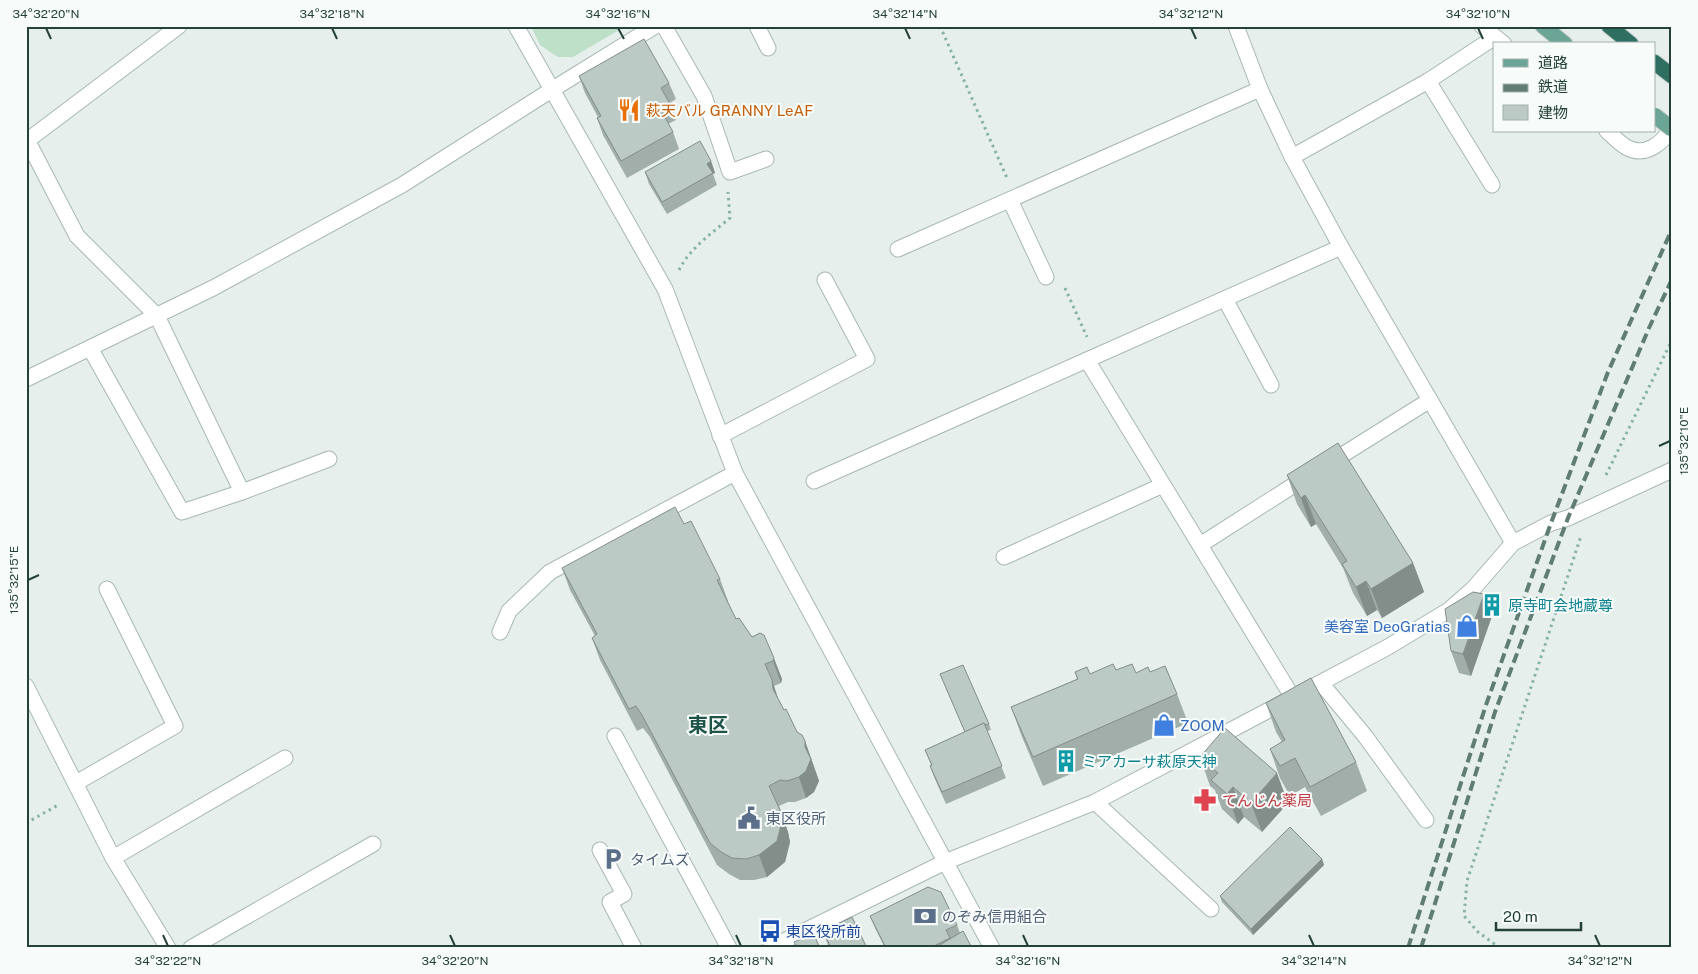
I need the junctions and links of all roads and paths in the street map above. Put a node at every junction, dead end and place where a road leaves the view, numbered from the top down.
1 (179, 26) edge
2 (516, 26) edge
3 (655, 26) edge
4 (664, 26) edge
5 (756, 26) edge
6 (940, 26) edge
7 (1236, 26) edge
8 (1482, 26) edge
9 (1543, 26) edge
10 (1609, 26) edge
11 (1499, 40) edge
12 (1563, 42) edge
13 (1629, 42) edge
14 (1493, 43) edge
15 (768, 48) dead end
16 (1656, 64) edge
17 (1672, 76) edge
18 (1428, 80) junction
19 (553, 89) junction
20 (1260, 89) junction
21 (1656, 116) edge
22 (1672, 128) edge
23 (1608, 132) edge
24 (27, 139) edge
25 (1292, 157) junction
26 (766, 159) dead end
27 (730, 172) junction
28 (1492, 185) dead end
29 (1013, 198) junction
30 (1341, 247) junction
31 (898, 249) dead end
32 (1046, 277) joint
33 (825, 280) dead end
34 (665, 288) junction
35 (1225, 299) junction
36 (157, 316) junction
37 (1672, 340) edge
38 (90, 348) junction
39 (1091, 358) junction
40 (26, 379) edge
41 (1271, 385) dead end
42 (1430, 400) junction
43 (720, 436) junction
44 (329, 459) dead end
45 (1672, 470) edge
46 (735, 473) junction
47 (814, 481) dead end
48 (1163, 485) junction
49 (242, 492) junction
50 (1591, 507) junction
51 (1512, 543) junction
52 (1200, 545) junction
53 (1004, 557) dead end
54 (107, 589) dead end
55 (500, 632) dead end
56 (1321, 683) junction
57 (26, 686) edge
58 (1293, 698) junction
59 (615, 736) dead end
60 (285, 758) dead end
61 (78, 787) junction
62 (1095, 802) junction
63 (1426, 820) dead end
64 (26, 823) edge
65 (373, 844) dead end
66 (600, 850) dead end
67 (113, 858) junction
68 (945, 862) junction
69 (1211, 909) dead end
70 (168, 948) edge
71 (191, 948) edge
72 (634, 948) edge
73 (729, 948) edge
74 (770, 948) edge
75 (992, 948) edge
76 (1500, 948) edge

1 - 24 street
2 - 19 street
3 - 19 street
4 - 27 street
5 - 15 street
6 - 29 path
7 - 20 street
8 - 11 street
9 - 12 main road
10 - 13 highway
14 - 18 street
16 - 17 highway
18 - 25 street
18 - 28 street
19 - 34 street
19 - 36 street
20 - 25 street
20 - 29 street
21 - 22 main road, bridge
22 - 23 street
24 - 36 street
25 - 30 street
26 - 27 street
27 - 34 path
29 - 31 street
29 - 32 street
30 - 35 street
30 - 42 street
32 - 39 path
33 - 43 street
34 - 43 street
35 - 39 street
35 - 41 street
36 - 38 street
36 - 49 street
37 - 50 path
38 - 40 street
38 - 49 street
39 - 47 street
39 - 48 street
42 - 51 street
42 - 52 street
43 - 46 street
44 - 49 street
45 - 50 street
46 - 55 street
46 - 68 street
48 - 52 street
48 - 53 street
50 - 51 street
50 - 76 path
51 - 56 street
52 - 58 street
54 - 61 street
56 - 58 street
56 - 63 street
57 - 61 street
58 - 62 street
59 - 73 street
60 - 67 street
61 - 64 path
61 - 67 street
62 - 68 street
62 - 69 street
65 - 71 street
66 - 72 street
67 - 70 street
68 - 74 street
68 - 75 street

